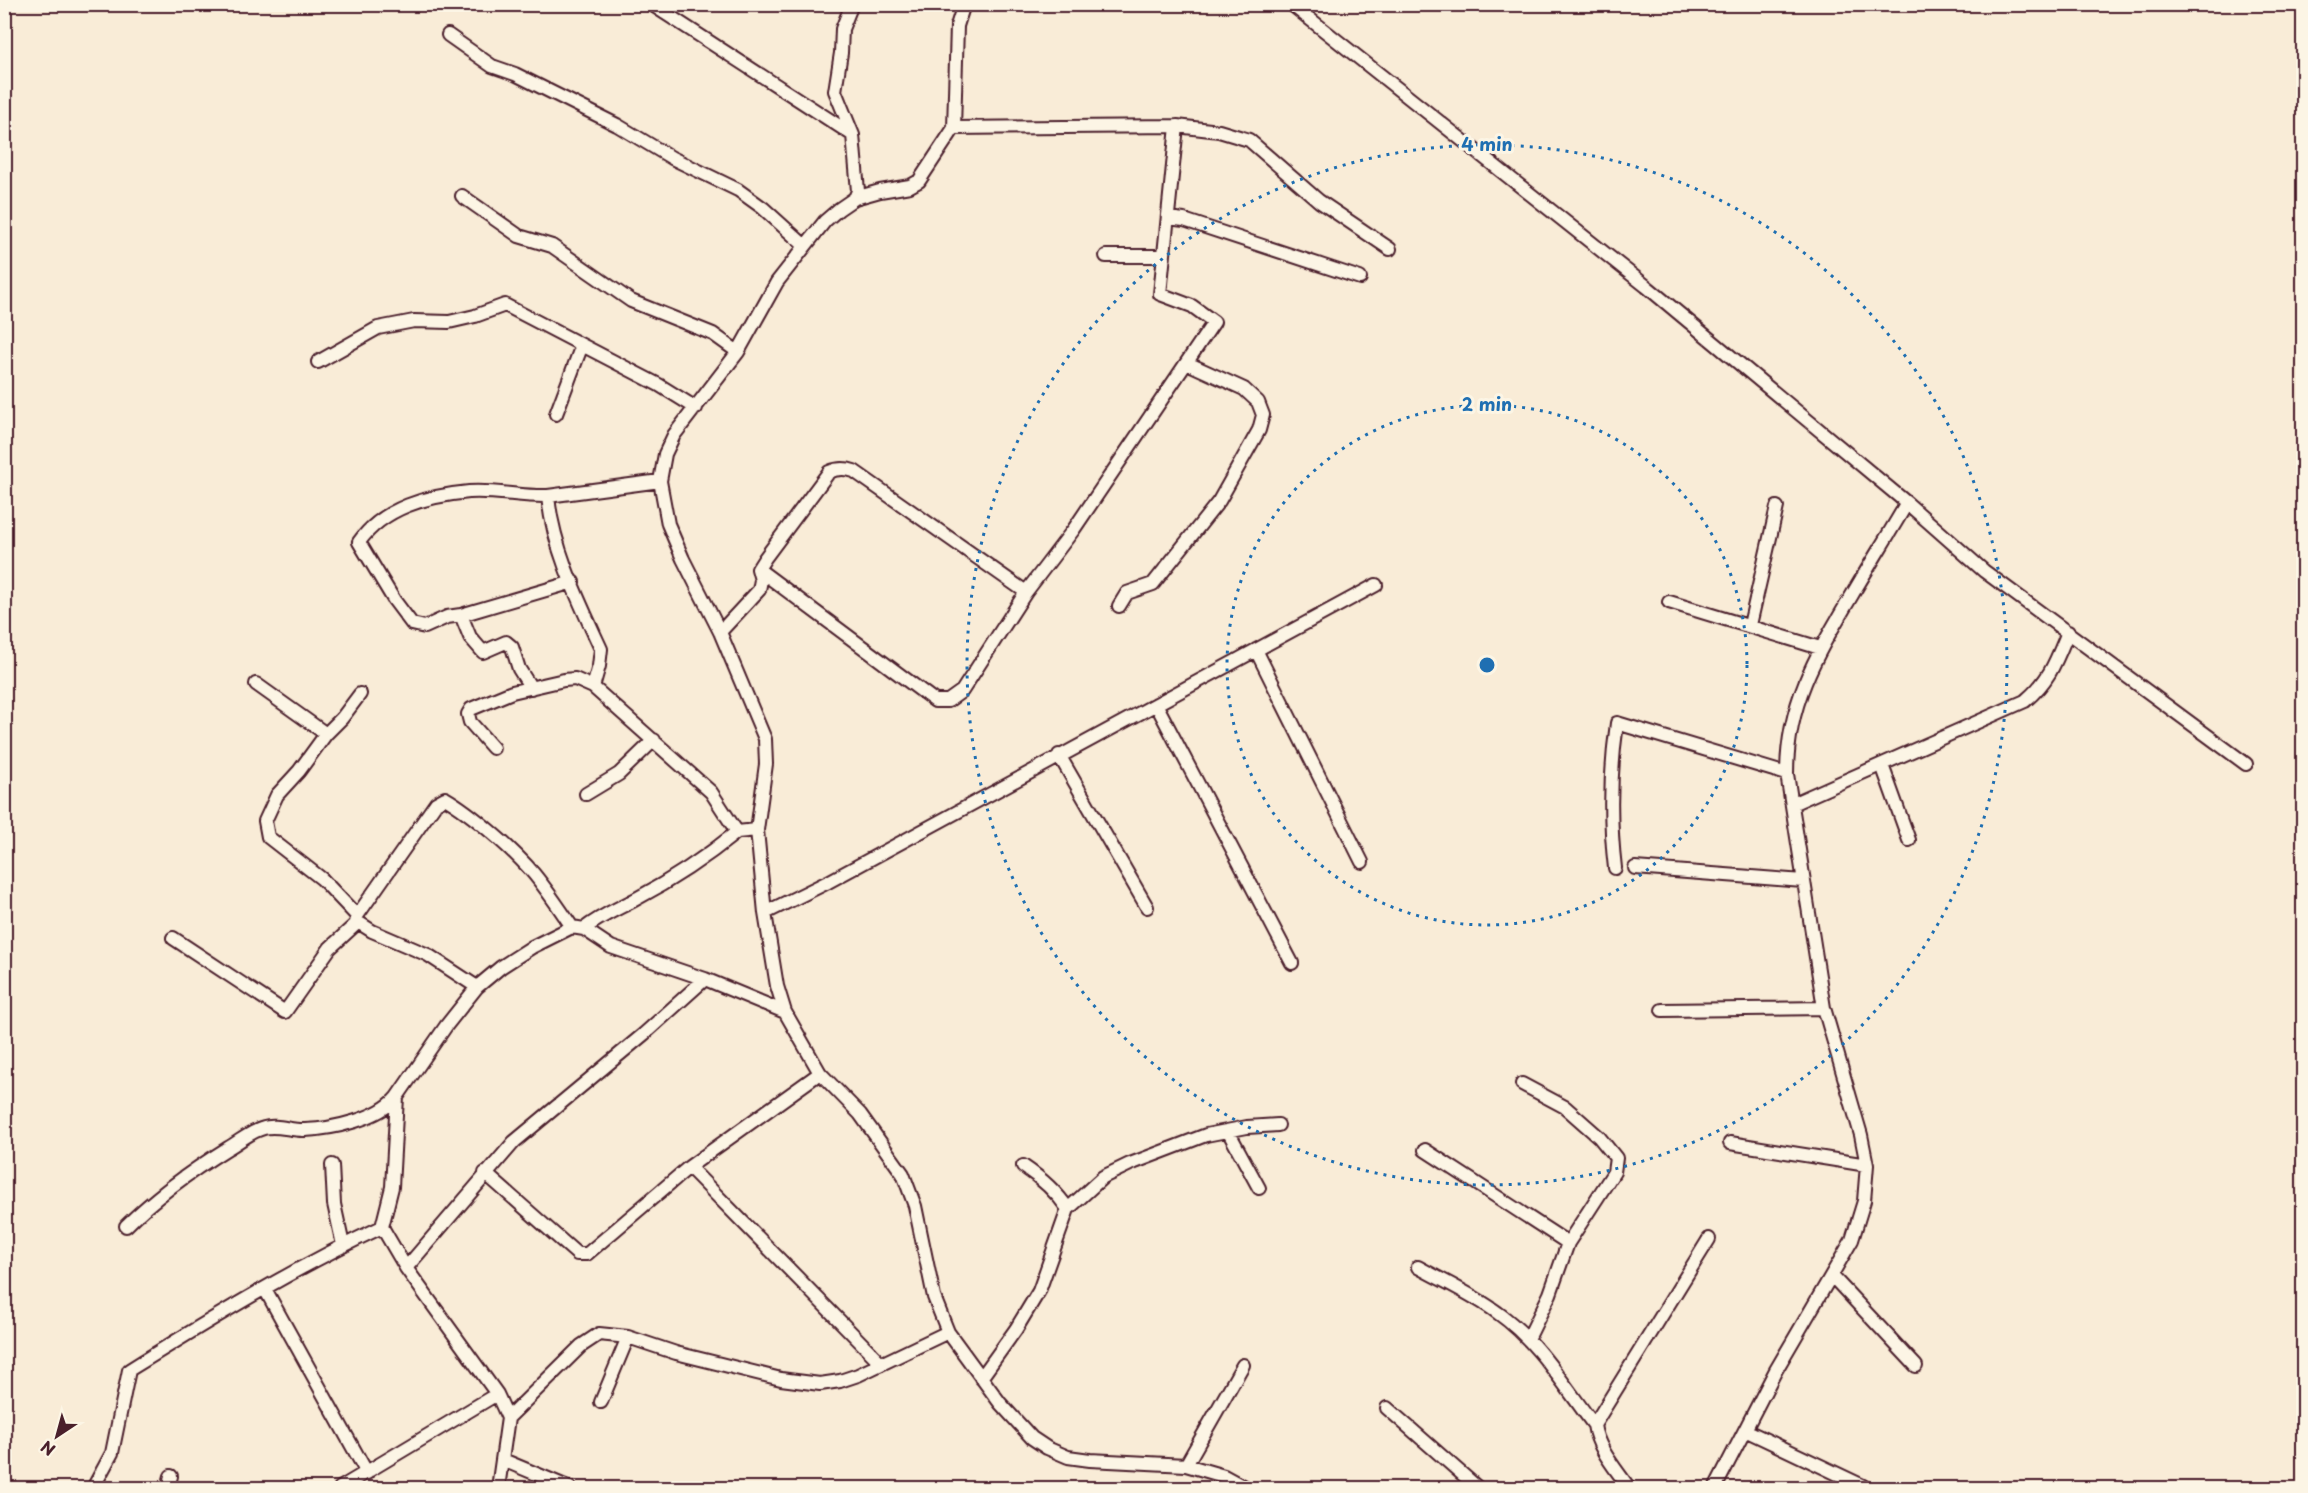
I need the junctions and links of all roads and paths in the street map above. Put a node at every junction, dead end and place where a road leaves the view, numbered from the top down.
1 (651, 4) edge
2 (852, 4) edge
3 (964, 4) edge
4 (1291, 4) edge
5 (448, 35) dead end
6 (1177, 126) junction
7 (954, 128) junction
8 (853, 135) junction
9 (462, 196) dead end
10 (855, 198) junction
11 (1168, 218) junction
12 (805, 246) junction
13 (1389, 249) dead end
14 (1106, 256) dead end
15 (1163, 256) junction
16 (1360, 278) dead end
17 (582, 345) junction
18 (738, 352) junction
19 (318, 362) dead end
20 (1187, 363) junction
21 (696, 408) junction
22 (556, 414) dead end
23 (660, 481) junction
24 (548, 496) junction
25 (1907, 503) junction
26 (1777, 507) dead end
27 (758, 569) junction
28 (573, 582) junction
29 (1376, 585) dead end
30 (1026, 592) junction
31 (1669, 602) dead end
32 (1119, 606) dead end
33 (461, 615) junction
34 (1750, 625) junction
35 (720, 632) junction
36 (2068, 632) junction
37 (1820, 648) junction
38 (1256, 650) junction
39 (255, 684) dead end
40 (592, 687) junction
41 (531, 688) junction
42 (360, 694) dead end
43 (1156, 704) junction
44 (326, 734) junction
45 (654, 740) junction
46 (493, 748) dead end
47 (1059, 755) junction
48 (2246, 764) dead end
49 (1882, 765) junction
50 (1787, 774) junction
51 (586, 794) dead end
52 (1792, 804) junction
53 (757, 830) junction
54 (736, 832) junction
55 (1910, 840) dead end
56 (1362, 862) dead end
57 (1615, 868) dead end
58 (1635, 868) dead end
59 (1803, 881) junction
60 (1147, 907) dead end
61 (765, 913) junction
62 (357, 920) junction
63 (578, 928) junction
64 (172, 938) dead end
65 (1293, 963) dead end
66 (705, 979) junction
67 (477, 987) junction
68 (1824, 1008) junction
69 (1662, 1010) dead end
70 (785, 1012) junction
71 (820, 1073) junction
72 (1522, 1084) dead end
73 (397, 1097) junction
74 (1278, 1125) dead end
75 (1228, 1131) junction
76 (1730, 1143) dead end
77 (1425, 1150) dead end
78 (332, 1165) dead end
79 (1023, 1166) dead end
80 (1867, 1166) junction
81 (689, 1167) junction
82 (485, 1173) junction
83 (1259, 1188) dead end
84 (1068, 1209) junction
85 (126, 1226) dead end
86 (382, 1227) junction
87 (1709, 1239) dead end
88 (1568, 1243) junction
89 (343, 1245) junction
90 (1418, 1267) dead end
91 (406, 1268) junction
92 (1832, 1276) junction
93 (265, 1288) junction
94 (948, 1332) junction
95 (628, 1337) junction
96 (1528, 1339) junction
97 (880, 1363) junction
98 (1242, 1365) dead end
99 (1916, 1366) dead end
100 (981, 1378) junction
101 (496, 1394) junction
102 (602, 1402) dead end
103 (1387, 1408) dead end
104 (508, 1418) junction
105 (1594, 1425) junction
106 (1745, 1430) junction
107 (503, 1461) junction
108 (1186, 1465) junction
109 (367, 1473) junction
110 (1863, 1486) dead end
111 (93, 1488) edge
112 (340, 1488) edge
113 (498, 1488) edge
114 (570, 1488) edge
115 (1246, 1488) edge
116 (1478, 1488) edge
117 (1629, 1488) edge
118 (1714, 1488) edge

1 - 8 street
2 - 8 street
3 - 7 street
4 - 25 street
5 - 12 street
6 - 7 street
6 - 11 street
6 - 13 street
7 - 10 street
8 - 10 street
9 - 18 street
10 - 12 street
11 - 15 street
11 - 16 street
12 - 18 street
14 - 15 street
15 - 20 street
17 - 19 street
17 - 21 street
17 - 22 street
18 - 21 street
20 - 30 street
20 - 32 street
21 - 23 street
23 - 24 street
23 - 35 street
24 - 28 street
24 - 33 street
25 - 36 street
25 - 37 street
26 - 34 street
27 - 30 street
27 - 30 street
27 - 35 street
28 - 33 street
28 - 40 street
29 - 38 street
31 - 34 street
33 - 41 street
34 - 37 street
35 - 53 street
36 - 48 street
36 - 49 street
37 - 50 street
38 - 43 street
38 - 56 street
39 - 44 street
40 - 41 street
40 - 45 street
41 - 46 street
42 - 44 street
43 - 47 street
43 - 65 street
44 - 62 street
45 - 51 street
45 - 54 street
47 - 60 street
47 - 61 street
49 - 52 street
49 - 55 street
50 - 52 street
50 - 57 street
52 - 59 street
53 - 54 street
53 - 61 street
54 - 63 street
58 - 59 street
59 - 68 street
61 - 70 street
62 - 63 street
62 - 64 street
62 - 67 street
63 - 66 street
63 - 67 street
66 - 70 street
66 - 82 street
67 - 73 street
68 - 69 street
68 - 80 street
70 - 71 street
71 - 81 street
71 - 94 street
72 - 88 street
73 - 85 street
73 - 86 street
74 - 75 street
75 - 83 street
75 - 84 street
76 - 80 street
77 - 88 street
78 - 89 street
79 - 84 street
80 - 92 street
81 - 82 street
81 - 97 street
82 - 91 street
84 - 100 street
86 - 89 street
86 - 91 street
87 - 105 street
88 - 96 street
89 - 93 street
90 - 96 street
91 - 101 street
92 - 99 street
92 - 106 street
93 - 109 street
93 - 111 street
94 - 97 street
94 - 100 street
95 - 97 street
95 - 102 street
95 - 104 street
96 - 105 street
98 - 108 street
100 - 108 street
101 - 104 street
101 - 109 street
103 - 116 street
104 - 107 street
105 - 117 street
106 - 110 street
106 - 118 street
107 - 113 street
107 - 114 street
108 - 115 street
109 - 112 street

